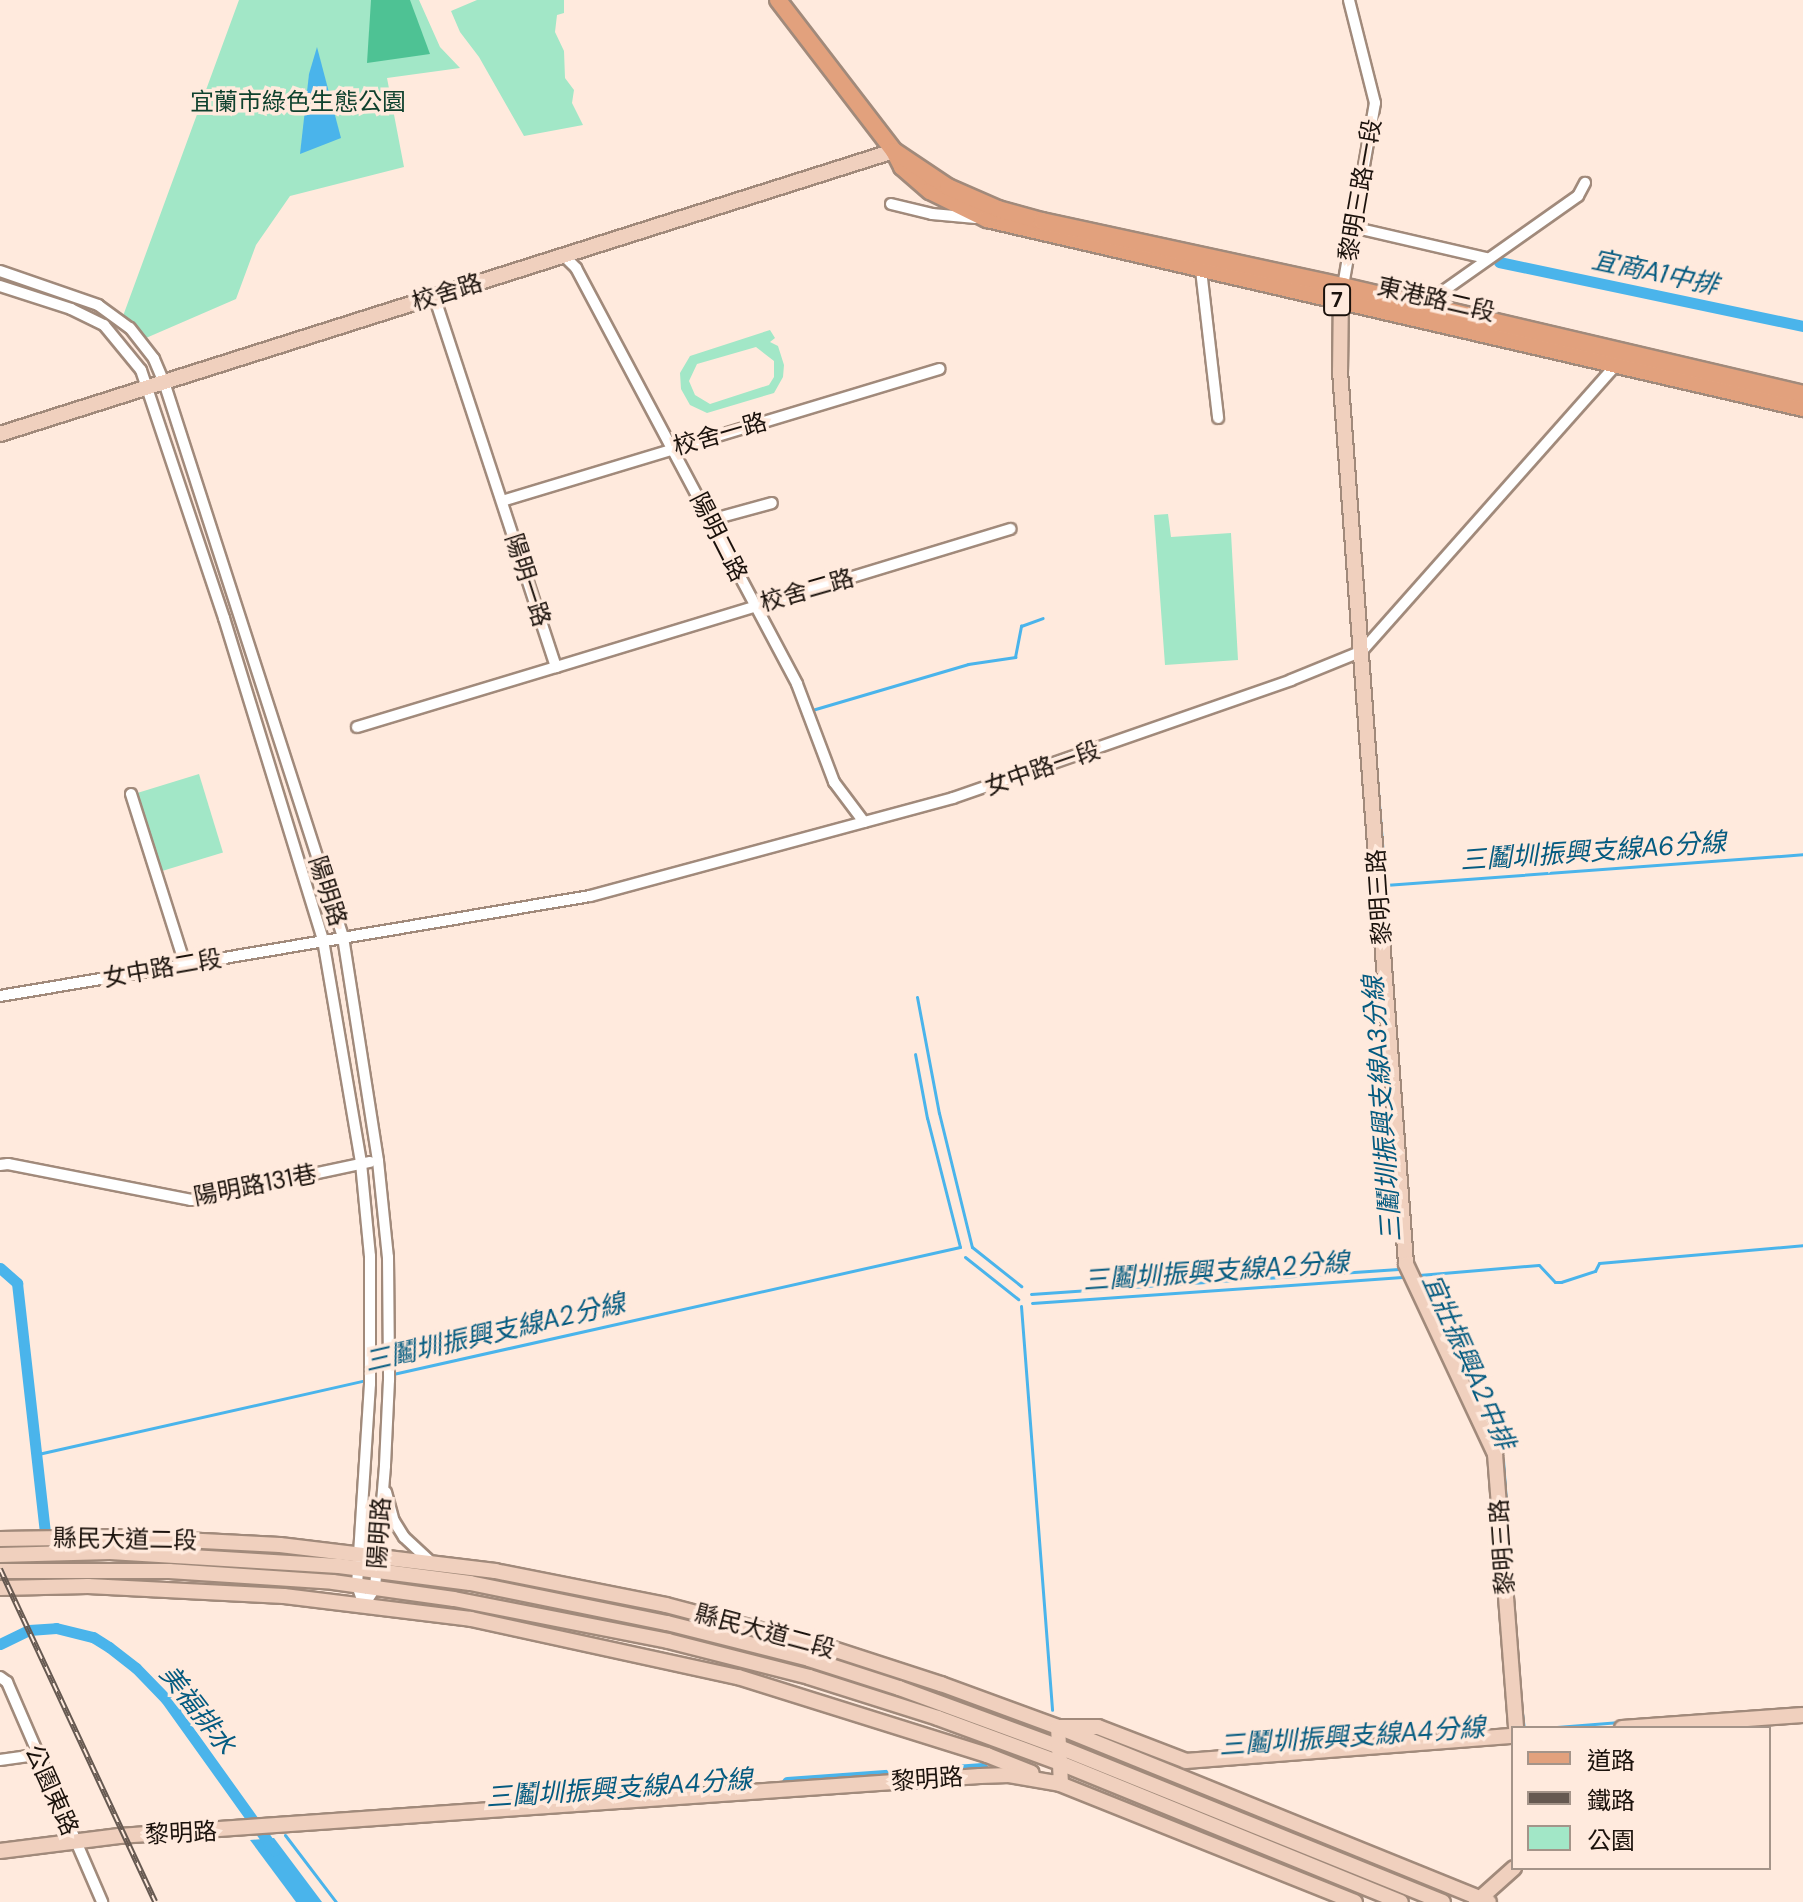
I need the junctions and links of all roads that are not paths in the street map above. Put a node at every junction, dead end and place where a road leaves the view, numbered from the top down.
1 (778, 0) edge
2 (1349, 0) edge
3 (894, 151) junction
4 (1585, 183) dead end
5 (891, 204) dead end
6 (987, 219) junction
7 (1352, 227) junction
8 (565, 257) junction
9 (1486, 258) junction
10 (1201, 270) junction
11 (0, 271) edge
12 (0, 286) edge
13 (1341, 293) junction
14 (434, 295) junction
15 (1420, 312) junction
16 (1629, 353) junction
17 (1616, 365) junction
18 (940, 369) dead end
19 (164, 382) junction
20 (149, 386) junction
21 (1803, 394) edge
22 (1803, 408) edge
23 (1218, 418) dead end
24 (0, 434) edge
25 (673, 447) junction
26 (502, 501) junction
27 (772, 503) dead end
28 (710, 520) junction
29 (1011, 529) dead end
30 (753, 605) junction
31 (1362, 651) junction
32 (556, 667) junction
33 (357, 727) dead end
34 (131, 794) dead end
35 (864, 822) junction
36 (343, 937) junction
37 (323, 940) junction
38 (185, 964) junction
39 (0, 996) edge
40 (365, 1162) junction
41 (0, 1165) edge
42 (385, 1466) junction
43 (0, 1539) edge
44 (0, 1555) edge
45 (359, 1561) junction
46 (430, 1561) junction
47 (376, 1563) junction
48 (0, 1571) edge
49 (357, 1585) junction
50 (0, 1588) edge
51 (375, 1588) junction
52 (364, 1605) junction
53 (666, 1605) junction
54 (667, 1623) junction
55 (1, 1678) edge
56 (1803, 1715) edge
57 (1516, 1726) edge
58 (1650, 1726) edge
59 (1058, 1727) junction
60 (1511, 1736) edge
61 (1059, 1747) junction
62 (36, 1755) junction
63 (987, 1755) junction
64 (0, 1760) edge
65 (1186, 1761) junction
66 (1060, 1763) junction
67 (980, 1776) junction
68 (1186, 1778) junction
69 (1061, 1784) junction
70 (75, 1842) junction
71 (0, 1851) edge
72 (1512, 1870) edge
73 (1481, 1901) edge
74 (102, 1902) edge
75 (1355, 1902) edge
76 (1401, 1902) edge
77 (1443, 1902) edge

1 - 3 main road, 東港路二段 / 7
2 - 7 street, 黎明三路一段
3 - 6 main road, 東港路二段 / 7
3 - 8 street, 校舍路
3 - 13 main road, 東港路二段 / 7
4 - 9 street
5 - 6 street
6 - 10 main road, 東港路二段 / 7
7 - 9 street
7 - 13 street, 黎明三路一段
8 - 14 street, 校舍路
8 - 25 street, 陽明二路
9 - 15 street
10 - 13 main road, 東港路二段 / 7
10 - 23 street
11 - 19 street, 陽明路
12 - 20 street, 陽明路
13 - 15 main road, 東港路二段 / 7
13 - 31 street, 黎明三路
14 - 19 street, 校舍路
14 - 26 street, 陽明一路
15 - 16 main road, 東港路二段 / 7
15 - 17 main road, 東港路二段 / 7
16 - 17 street, 女中路一段
16 - 21 main road, 東港路二段 / 7
17 - 22 main road, 東港路二段 / 7
17 - 31 street, 女中路一段
18 - 25 street, 校舍一路
19 - 20 street, 校舍路
19 - 36 street, 陽明路
20 - 24 street, 校舍路
20 - 37 street, 陽明路
25 - 26 street, 校舍一路
25 - 28 street, 陽明二路
26 - 32 street, 陽明一路
27 - 28 street
28 - 30 street, 陽明二路
29 - 30 street, 校舍二路
30 - 32 street, 校舍二路
30 - 35 street, 陽明二路
31 - 35 street, 女中路一段
31 - 57 street, 黎明三路
32 - 33 street
34 - 38 street
35 - 36 street, 女中路一段
36 - 37 street, 女中路一段
36 - 42 street, 陽明路
37 - 38 street, 女中路二段
37 - 40 street, 陽明路
38 - 39 street, 女中路二段
40 - 41 street, 陽明路131巷
40 - 45 street, 陽明路
42 - 46 street
42 - 47 street, 陽明路
43 - 45 street, 縣民大道二段
44 - 45 street, 縣民大道二段
45 - 47 street, 縣民大道二段
45 - 49 street, 陽明路
46 - 47 street, 縣民大道二段
46 - 53 street, 縣民大道二段
47 - 51 street, 陽明路
47 - 54 street, 縣民大道二段
48 - 49 street, 縣民大道二段
49 - 51 street, 縣民大道二段
49 - 52 street, 陽明路
50 - 52 street, 縣民大道二段
51 - 52 street, 陽明路
51 - 66 street, 縣民大道二段
52 - 63 street, 縣民大道二段
53 - 54 street
53 - 59 street, 縣民大道二段
54 - 61 street, 縣民大道二段
55 - 62 street, 公園東路
56 - 58 street
59 - 61 street
59 - 65 street
59 - 68 street, 縣民大道二段
60 - 65 street
61 - 66 street
61 - 77 street, 縣民大道二段
62 - 64 street
62 - 70 street, 公園東路
63 - 67 street
63 - 69 street, 縣民大道二段
65 - 68 street
66 - 69 street
66 - 76 street, 縣民大道二段
67 - 69 street, 黎明路
67 - 70 street, 黎明路
68 - 73 street, 縣民大道二段
69 - 75 street, 縣民大道二段
70 - 71 street, 黎明路
70 - 74 street, 公園東路
72 - 73 street

